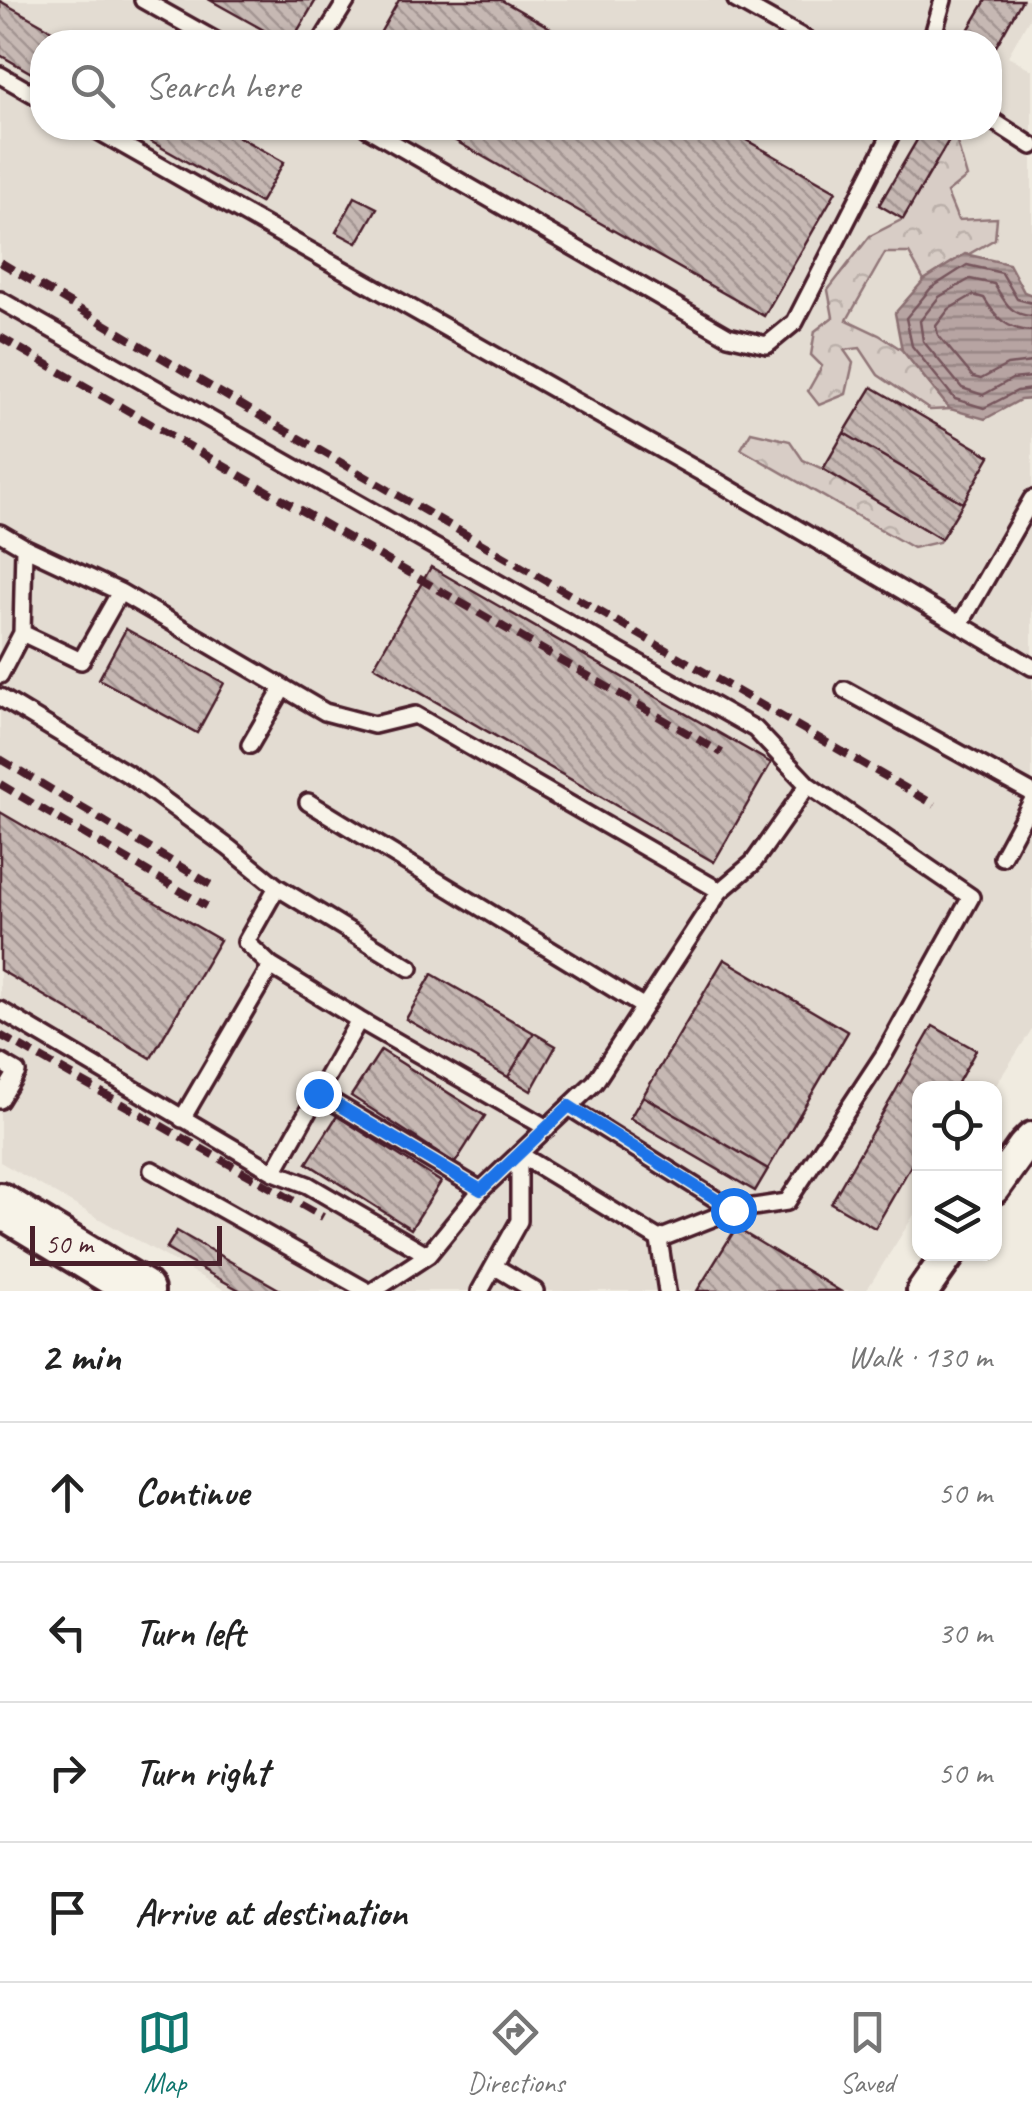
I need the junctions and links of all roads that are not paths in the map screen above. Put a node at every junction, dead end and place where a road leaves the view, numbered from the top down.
1 (143, 0) edge
2 (347, 0) edge
3 (736, 0) edge
4 (943, 0) edge
5 (197, 30) edge
6 (328, 30) edge
7 (790, 30) edge
8 (934, 30) edge
9 (0, 75) edge
10 (30, 92) edge
11 (1002, 126) edge
12 (114, 140) edge
13 (387, 140) edge
14 (888, 140) edge
15 (1032, 146) edge
16 (0, 300) edge
17 (1032, 499) edge
18 (0, 533) edge
19 (24, 547) junction
20 (120, 592) junction
21 (960, 624) junction
22 (22, 633) junction
23 (1032, 667) edge
24 (0, 675) edge
25 (283, 688) junction
26 (844, 690) dead end
27 (0, 697) edge
28 (250, 745) dead end
29 (808, 785) junction
30 (1032, 792) edge
31 (308, 802) dead end
32 (1032, 802) edge
33 (1002, 857) dead end
34 (277, 888) junction
35 (720, 890) junction
36 (271, 966) junction
37 (410, 968) dead end
38 (644, 1007) junction
39 (0, 1010) edge
40 (359, 1020) junction
41 (0, 1062) edge
42 (318, 1093) junction
43 (0, 1100) edge
44 (569, 1106) junction
45 (182, 1119) junction
46 (547, 1128) junction
47 (1032, 1138) edge
48 (519, 1154) junction
49 (152, 1170) dead end
50 (274, 1172) junction
51 (1002, 1177) edge
52 (481, 1190) junction
53 (1, 1208) edge
54 (733, 1210) junction
55 (659, 1239) junction
56 (428, 1255) junction
57 (944, 1261) edge
58 (494, 1266) junction
59 (142, 1291) edge
60 (370, 1291) edge
61 (480, 1291) edge
62 (535, 1291) edge
63 (667, 1291) edge
64 (923, 1291) edge

1 - 5 lane
2 - 6 lane
3 - 7 lane
4 - 8 lane
9 - 10 lane
11 - 15 lane
12 - 21 lane
13 - 14 lane
16 - 29 lane
17 - 21 lane
18 - 19 lane
19 - 20 lane
19 - 22 lane
20 - 22 lane
20 - 25 lane
21 - 23 lane
22 - 24 lane
25 - 28 lane
25 - 35 lane
26 - 30 lane
27 - 34 lane
29 - 35 lane
29 - 54 lane
31 - 38 lane
32 - 33 lane
34 - 36 lane
34 - 37 lane
35 - 38 lane
36 - 40 lane
36 - 45 lane
38 - 44 lane
39 - 45 lane
40 - 42 lane
40 - 46 lane
41 - 43 lane
42 - 50 lane
42 - 52 lane
44 - 46 lane
44 - 54 lane
45 - 50 lane
46 - 48 lane
47 - 51 street
48 - 52 lane
48 - 55 lane
48 - 58 lane
49 - 60 lane
50 - 56 lane
52 - 56 lane
53 - 59 street
54 - 55 lane
55 - 63 lane
56 - 60 lane
57 - 64 street
58 - 61 lane
58 - 62 lane

